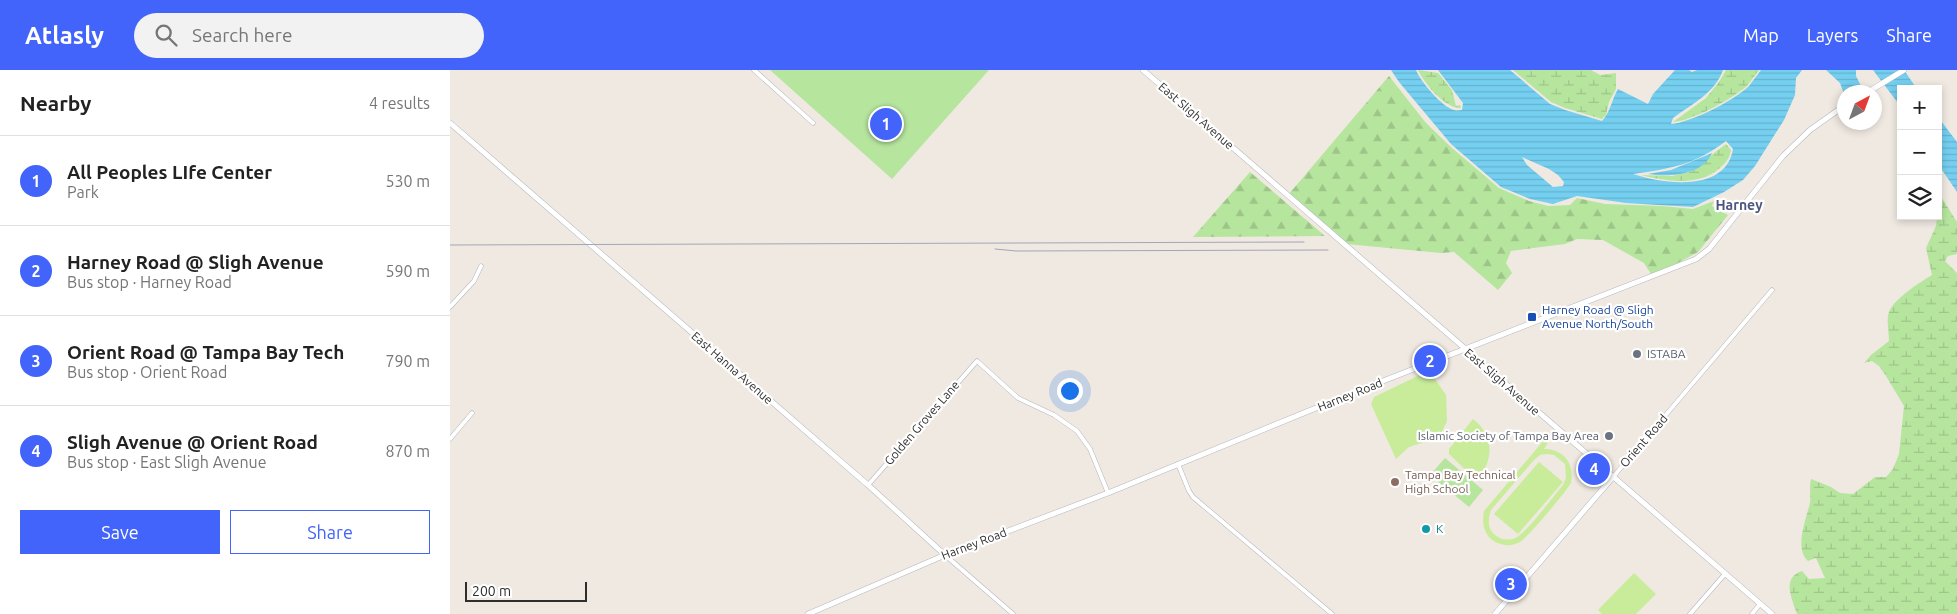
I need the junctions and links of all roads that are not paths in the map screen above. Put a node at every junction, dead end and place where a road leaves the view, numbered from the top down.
1 (754, 70) edge
2 (1143, 70) edge
3 (1904, 70) edge
4 (1881, 85) edge
5 (1837, 111) edge
6 (813, 122) dead end
7 (451, 126) edge
8 (481, 266) dead end
9 (1772, 290) dead end
10 (450, 307) edge
11 (1465, 349) junction
12 (472, 413) dead end
13 (450, 439) edge
14 (1178, 464) junction
15 (1613, 477) junction
16 (868, 485) junction
17 (1108, 493) junction
18 (945, 555) junction
19 (1725, 574) junction
20 (1760, 604) junction
21 (808, 614) edge
22 (1013, 614) edge
23 (1332, 614) edge
24 (1495, 614) edge
25 (1690, 614) edge
26 (1752, 614) edge
27 (1772, 614) edge

1 - 6 street
2 - 11 street, East Sligh Avenue
3 - 4 street
5 - 11 street, Harney Road
7 - 16 street, East Hanna Avenue
8 - 10 street
9 - 15 street, Orient Road
11 - 14 street, Harney Road
11 - 15 street, East Sligh Avenue
12 - 13 street
14 - 17 street, Harney Road
14 - 23 street
15 - 19 street, East Sligh Avenue
15 - 24 street, Orient Road
16 - 17 street, Golden Groves Lane
16 - 18 street, East Hanna Avenue
17 - 18 street, Harney Road
18 - 21 street, Harney Road
18 - 22 street, East Hanna Avenue
19 - 20 street, East Sligh Avenue
19 - 25 street
20 - 26 street
20 - 27 street, East Sligh Avenue

